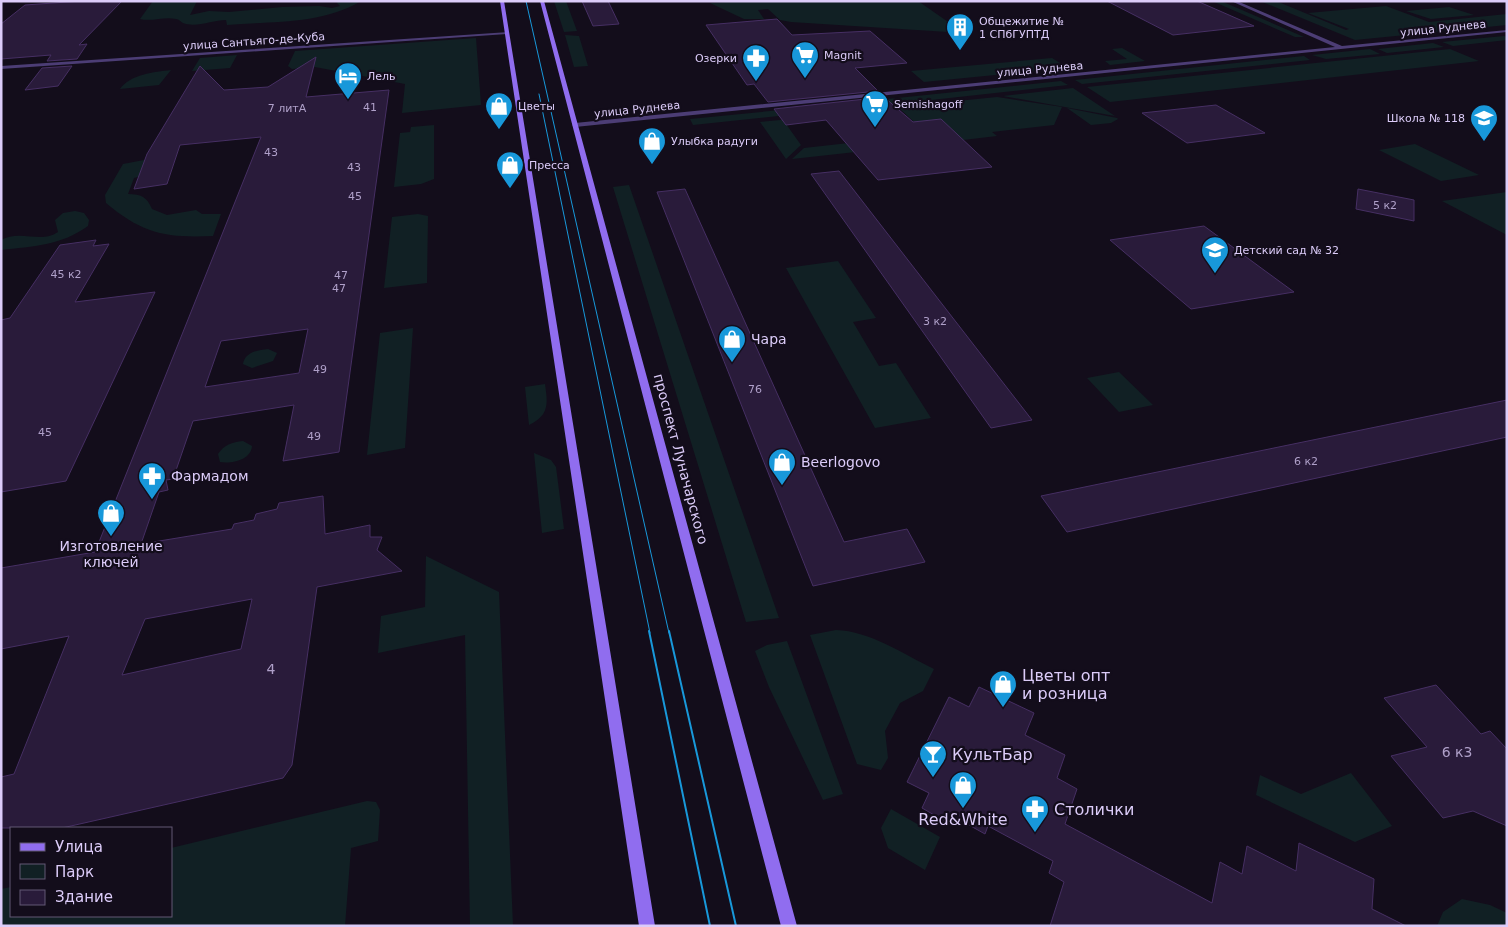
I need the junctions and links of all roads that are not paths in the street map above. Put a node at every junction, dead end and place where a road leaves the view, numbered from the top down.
1 (502, 1) edge
2 (542, 1) edge
3 (1233, 1) edge
4 (1507, 31) edge
5 (507, 33) junction
6 (1343, 48) junction
7 (1, 68) edge
8 (575, 125) junction
9 (647, 926) edge
10 (789, 926) edge

1 - 5 main road
2 - 8 main road, проспект Луначарского
3 - 6 street
4 - 6 street, улица Руднева
5 - 7 street, улица Сантьяго-де-Куба
5 - 9 main road
6 - 8 street, улица Руднева
8 - 10 main road, проспект Луначарского

